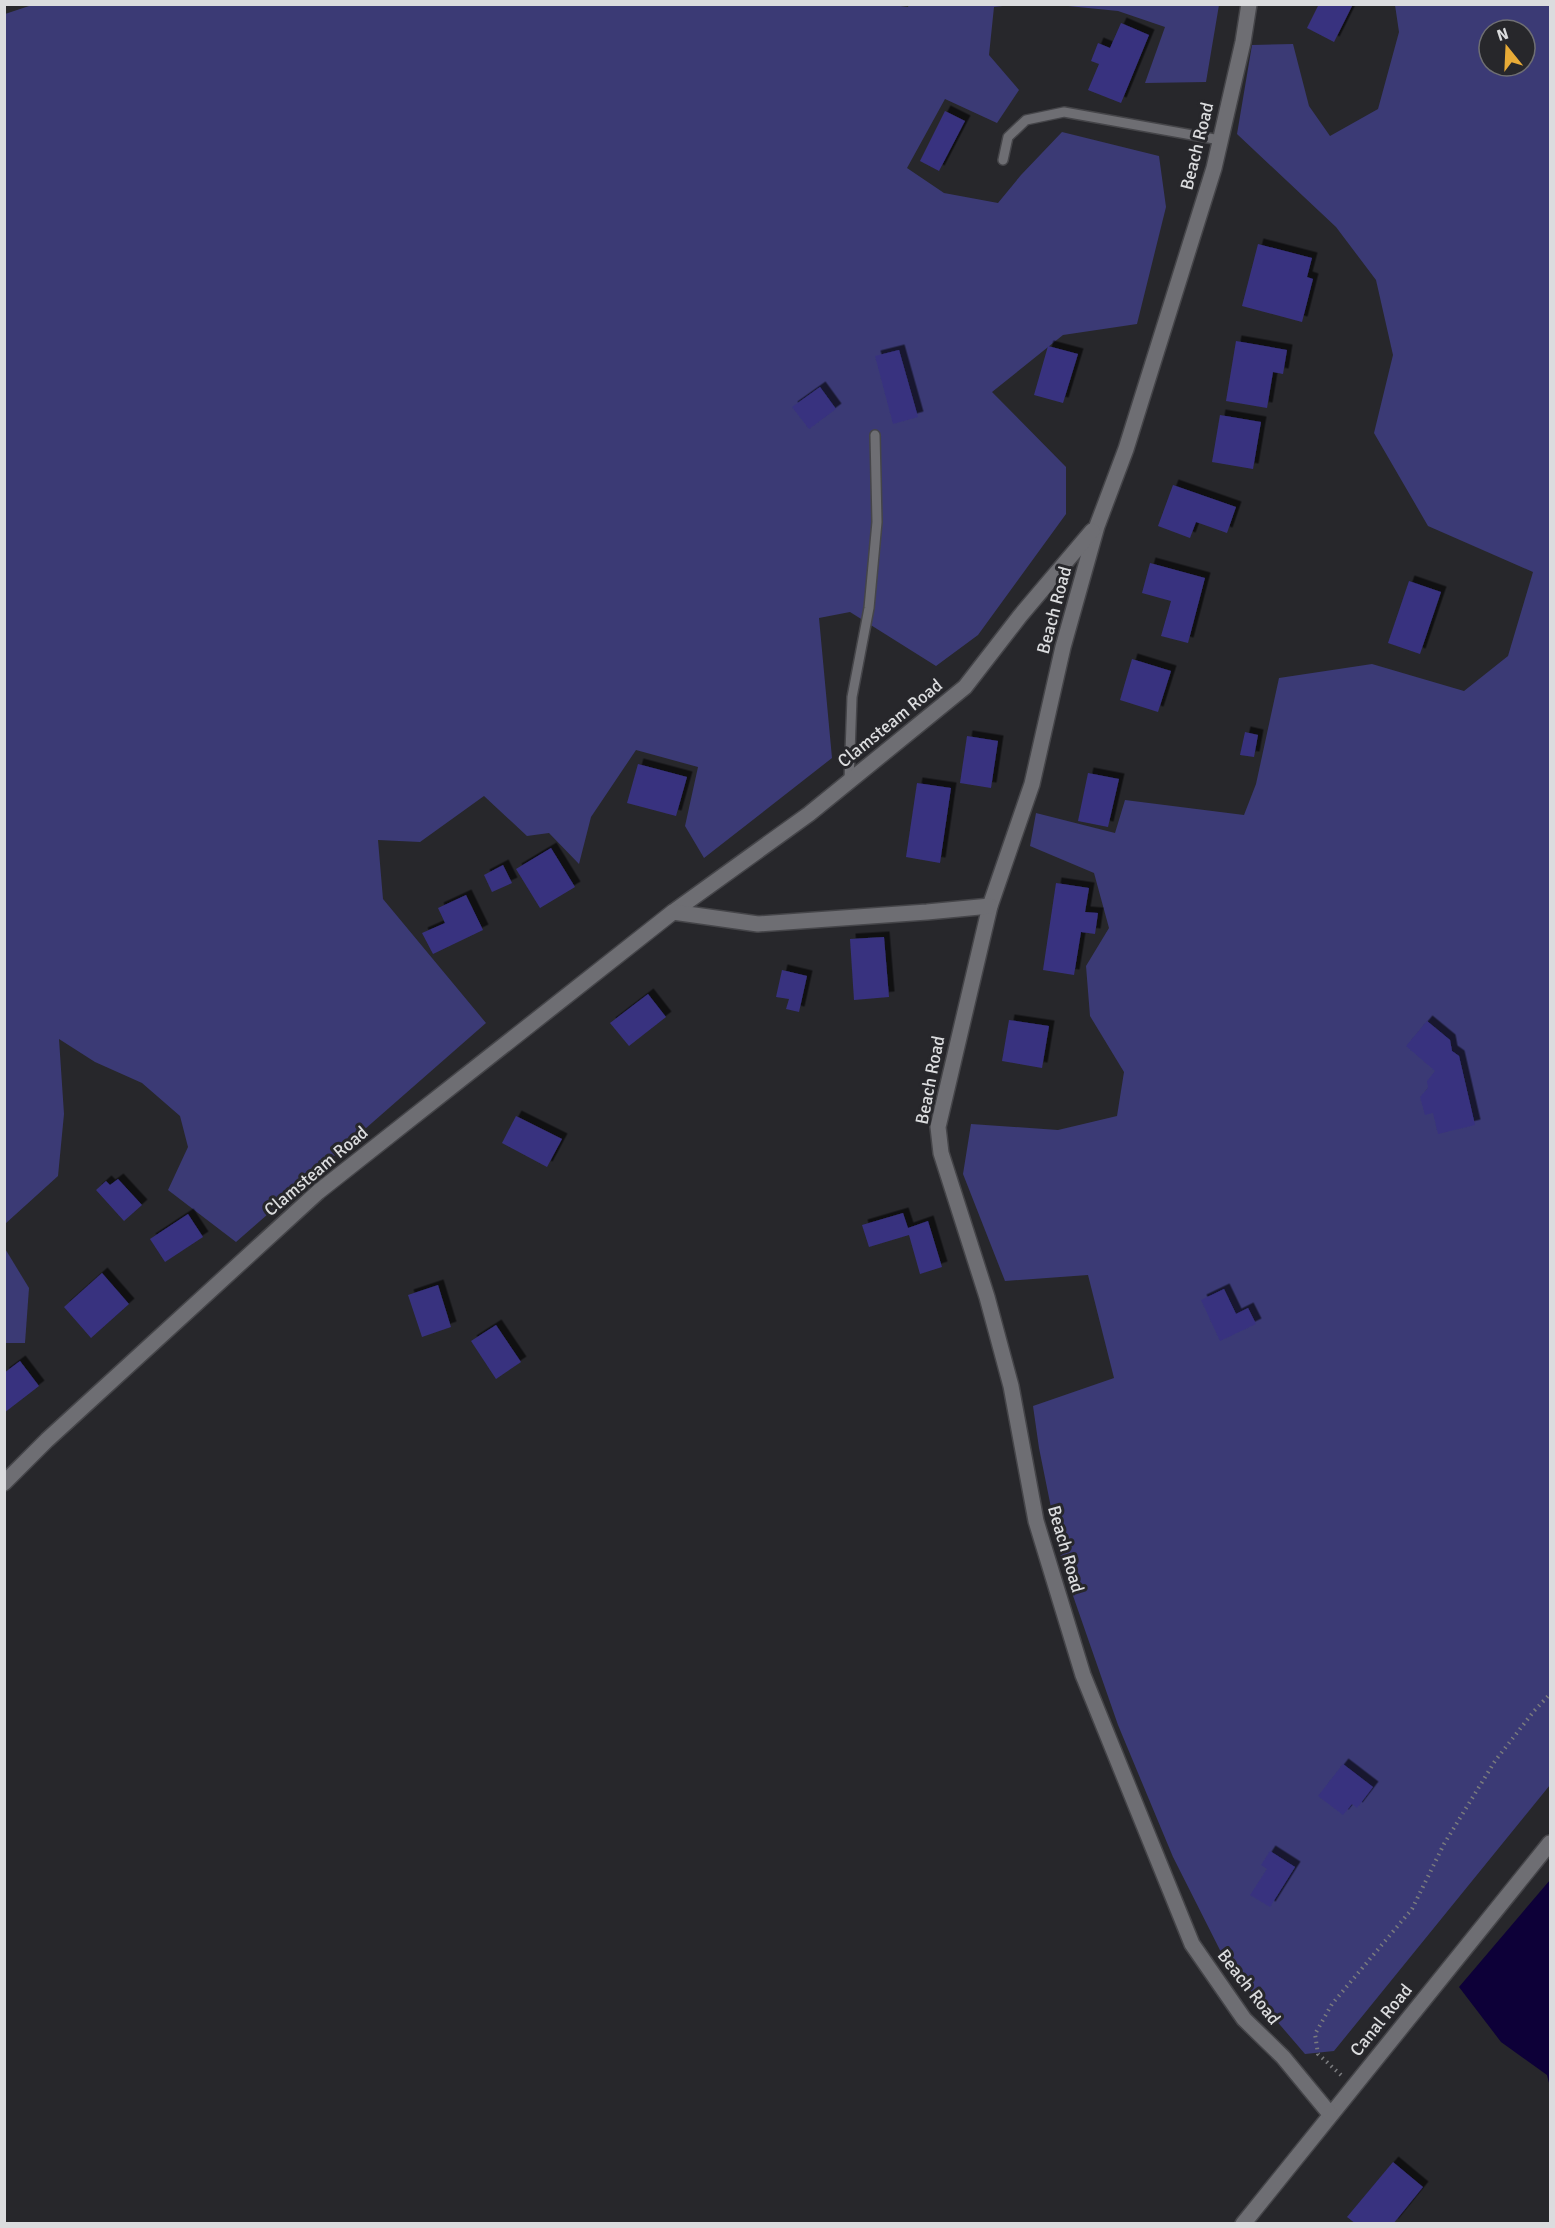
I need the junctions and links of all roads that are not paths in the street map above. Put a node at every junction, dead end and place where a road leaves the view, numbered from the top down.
1 (1249, 4) edge
2 (1220, 141) junction
3 (1003, 160) dead end
4 (875, 435) dead end
5 (1097, 526) junction
6 (849, 781) junction
7 (990, 906) junction
8 (673, 912) junction
9 (4, 1483) edge
10 (1551, 1843) edge
11 (1330, 2114) junction
12 (1243, 2223) edge

1 - 2 street, Beach Road
2 - 3 lane
2 - 5 street, Beach Road
4 - 6 lane
5 - 6 street, Clamsteam Road
5 - 7 street, Beach Road
6 - 8 street, Clamsteam Road
7 - 8 street
7 - 11 street, Beach Road
8 - 9 street, Clamsteam Road
10 - 11 street, Canal Road
11 - 12 street, Canal Road

